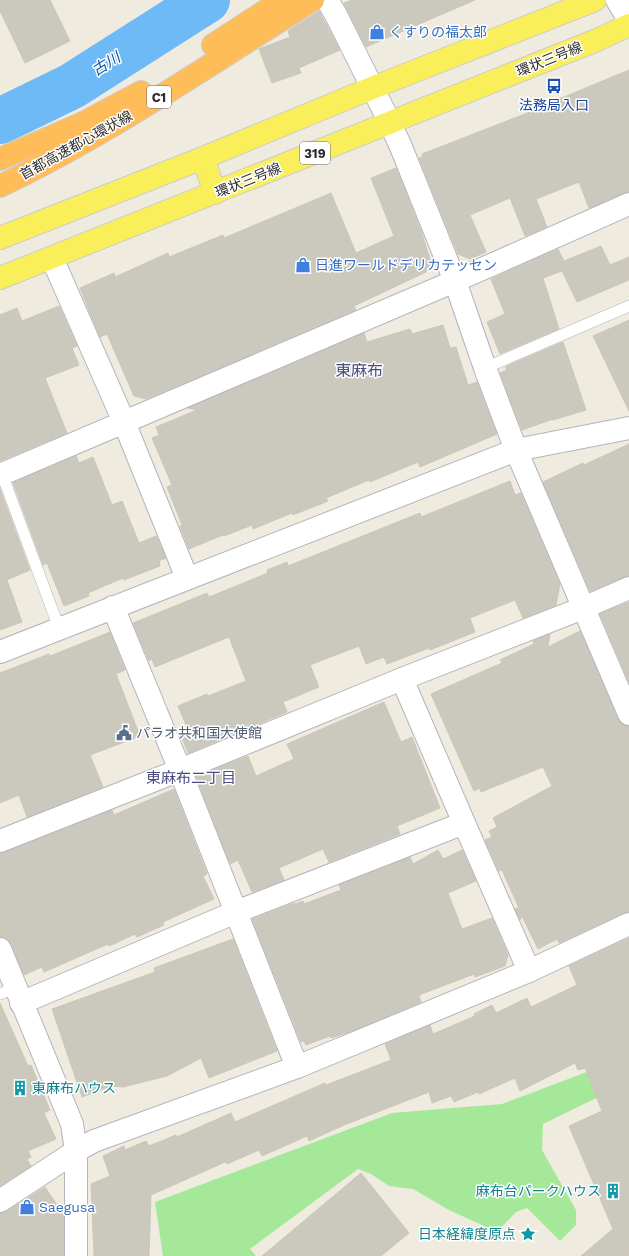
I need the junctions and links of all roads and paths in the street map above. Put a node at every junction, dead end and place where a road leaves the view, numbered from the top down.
1 (282, 0) edge
2 (288, 0) edge
3 (305, 0) edge
4 (313, 0) edge
5 (595, 0) edge
6 (617, 0) edge
7 (331, 7) edge
8 (629, 20) edge
9 (629, 25) edge
10 (372, 88) junction
11 (148, 96) junction
12 (390, 123) junction
13 (203, 158) junction
14 (0, 159) edge
15 (0, 186) edge
16 (215, 193) junction
17 (629, 204) edge
18 (0, 238) edge
19 (52, 258) junction
20 (0, 278) edge
21 (455, 281) junction
22 (629, 306) edge
23 (485, 368) junction
24 (124, 422) junction
25 (629, 428) edge
26 (516, 450) junction
27 (1, 473) edge
28 (187, 578) junction
29 (629, 588) edge
30 (113, 607) junction
31 (583, 608) junction
32 (59, 628) junction
33 (0, 652) edge
34 (402, 679) junction
35 (629, 714) edge
36 (180, 770) junction
37 (464, 823) junction
38 (0, 841) edge
39 (236, 912) junction
40 (629, 924) edge
41 (0, 949) edge
42 (529, 971) junction
43 (12, 995) edge
44 (297, 1067) junction
45 (76, 1151) junction
46 (0, 1201) edge
47 (76, 1256) edge

1 - 11 highway
2 - 11 highway, 首都高速都心環状線 / C1
3 - 11 highway
4 - 11 highway, 首都高速都心環状線 / C1
5 - 10 main road
6 - 8 street
7 - 10 street
9 - 12 main road, 環状三号線 / 319
10 - 12 street
10 - 13 main road
11 - 14 highway, 首都高速都心環状線 / C1
11 - 15 highway, 首都高速都心環状線 / C1
12 - 16 main road, 環状三号線 / 319
12 - 21 street
13 - 16 main road
13 - 18 main road
16 - 19 main road, 環状三号線 / 319
17 - 21 street
19 - 20 main road, 環状三号線 / 319
19 - 24 street
21 - 23 street
21 - 24 street
22 - 23 lane
23 - 26 street
24 - 27 street
24 - 28 street
25 - 26 street
26 - 28 street
26 - 31 street
27 - 32 lane
28 - 30 street
29 - 31 street
30 - 32 street
30 - 36 street
31 - 34 street
31 - 35 street
32 - 33 street
34 - 36 street
34 - 37 street
36 - 38 street
36 - 39 street
37 - 39 street
37 - 42 street
39 - 43 street
39 - 44 street
40 - 42 street
41 - 43 street
42 - 44 street
43 - 45 street
44 - 45 street
45 - 46 street
45 - 47 street

